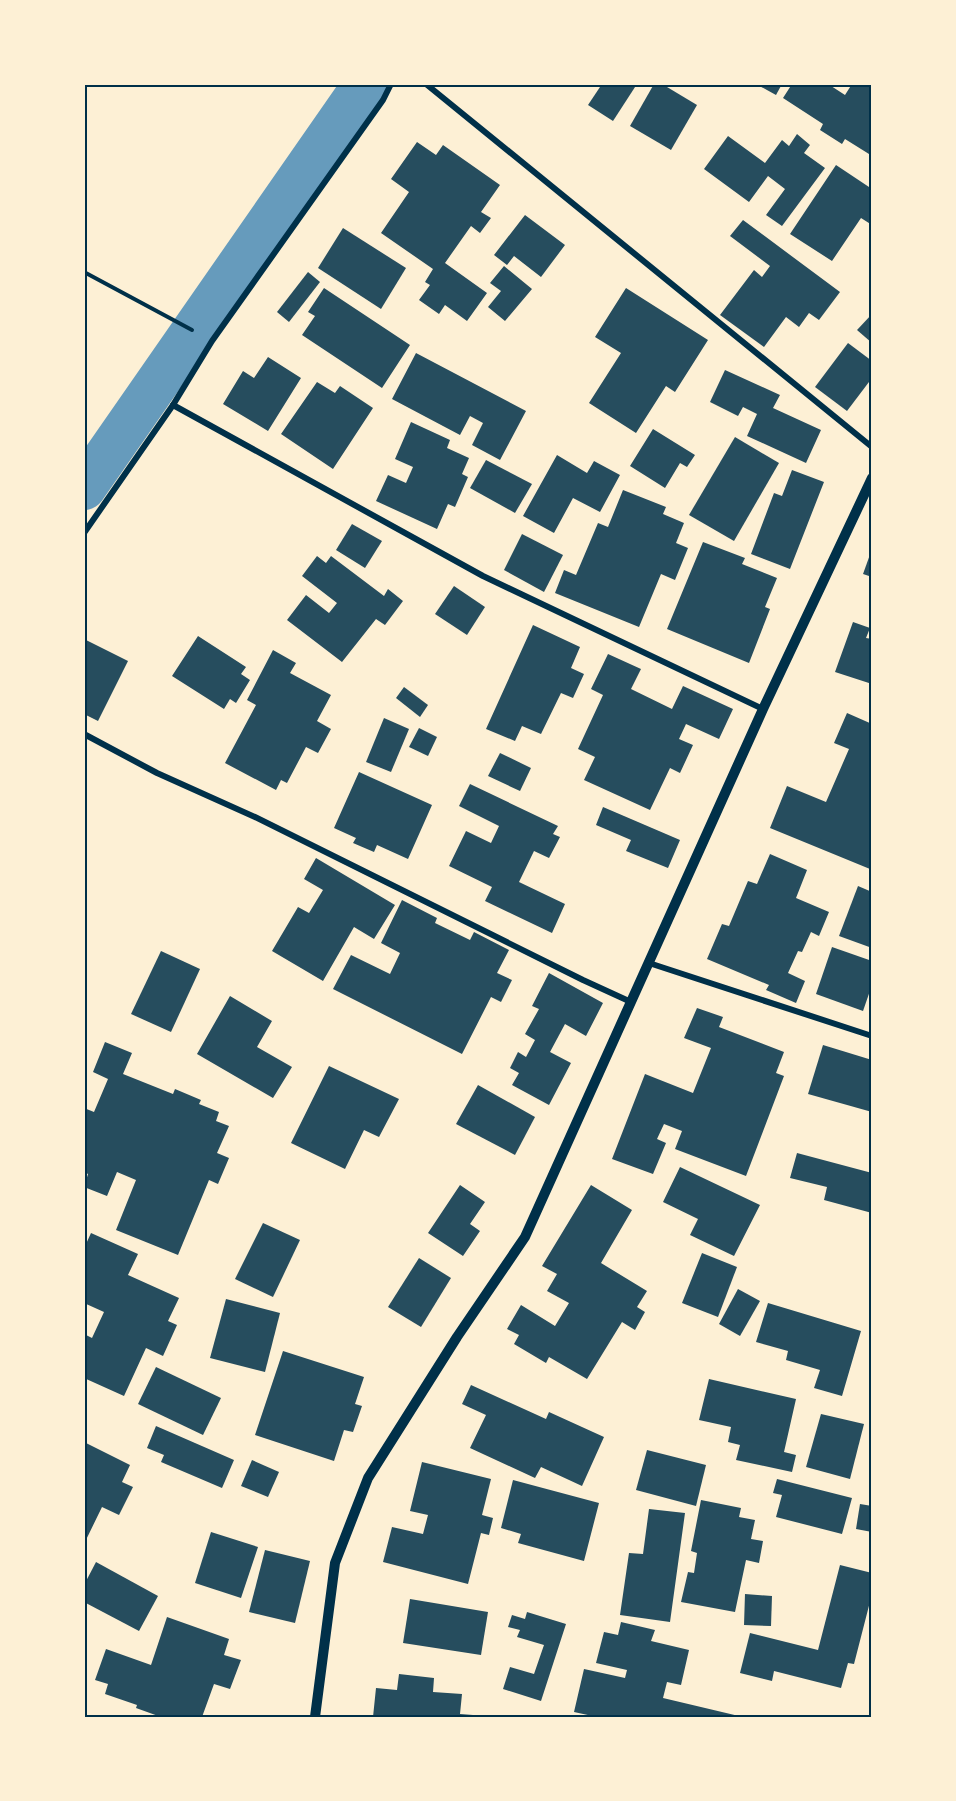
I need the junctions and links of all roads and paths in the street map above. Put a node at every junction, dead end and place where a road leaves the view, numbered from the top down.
1 (392, 84) edge
2 (426, 84) edge
3 (84, 272) edge
4 (212, 341) junction
5 (173, 405) junction
6 (872, 447) edge
7 (872, 478) edge
8 (84, 533) edge
9 (763, 709) junction
10 (84, 734) edge
11 (649, 963) junction
12 (631, 1002) junction
13 (872, 1036) edge
14 (315, 1717) edge

1 - 4 street
2 - 6 street
3 - 4 path
4 - 5 street
5 - 8 street
5 - 9 street
7 - 9 street
9 - 11 street
10 - 12 street
11 - 12 street
11 - 13 street
12 - 14 street

